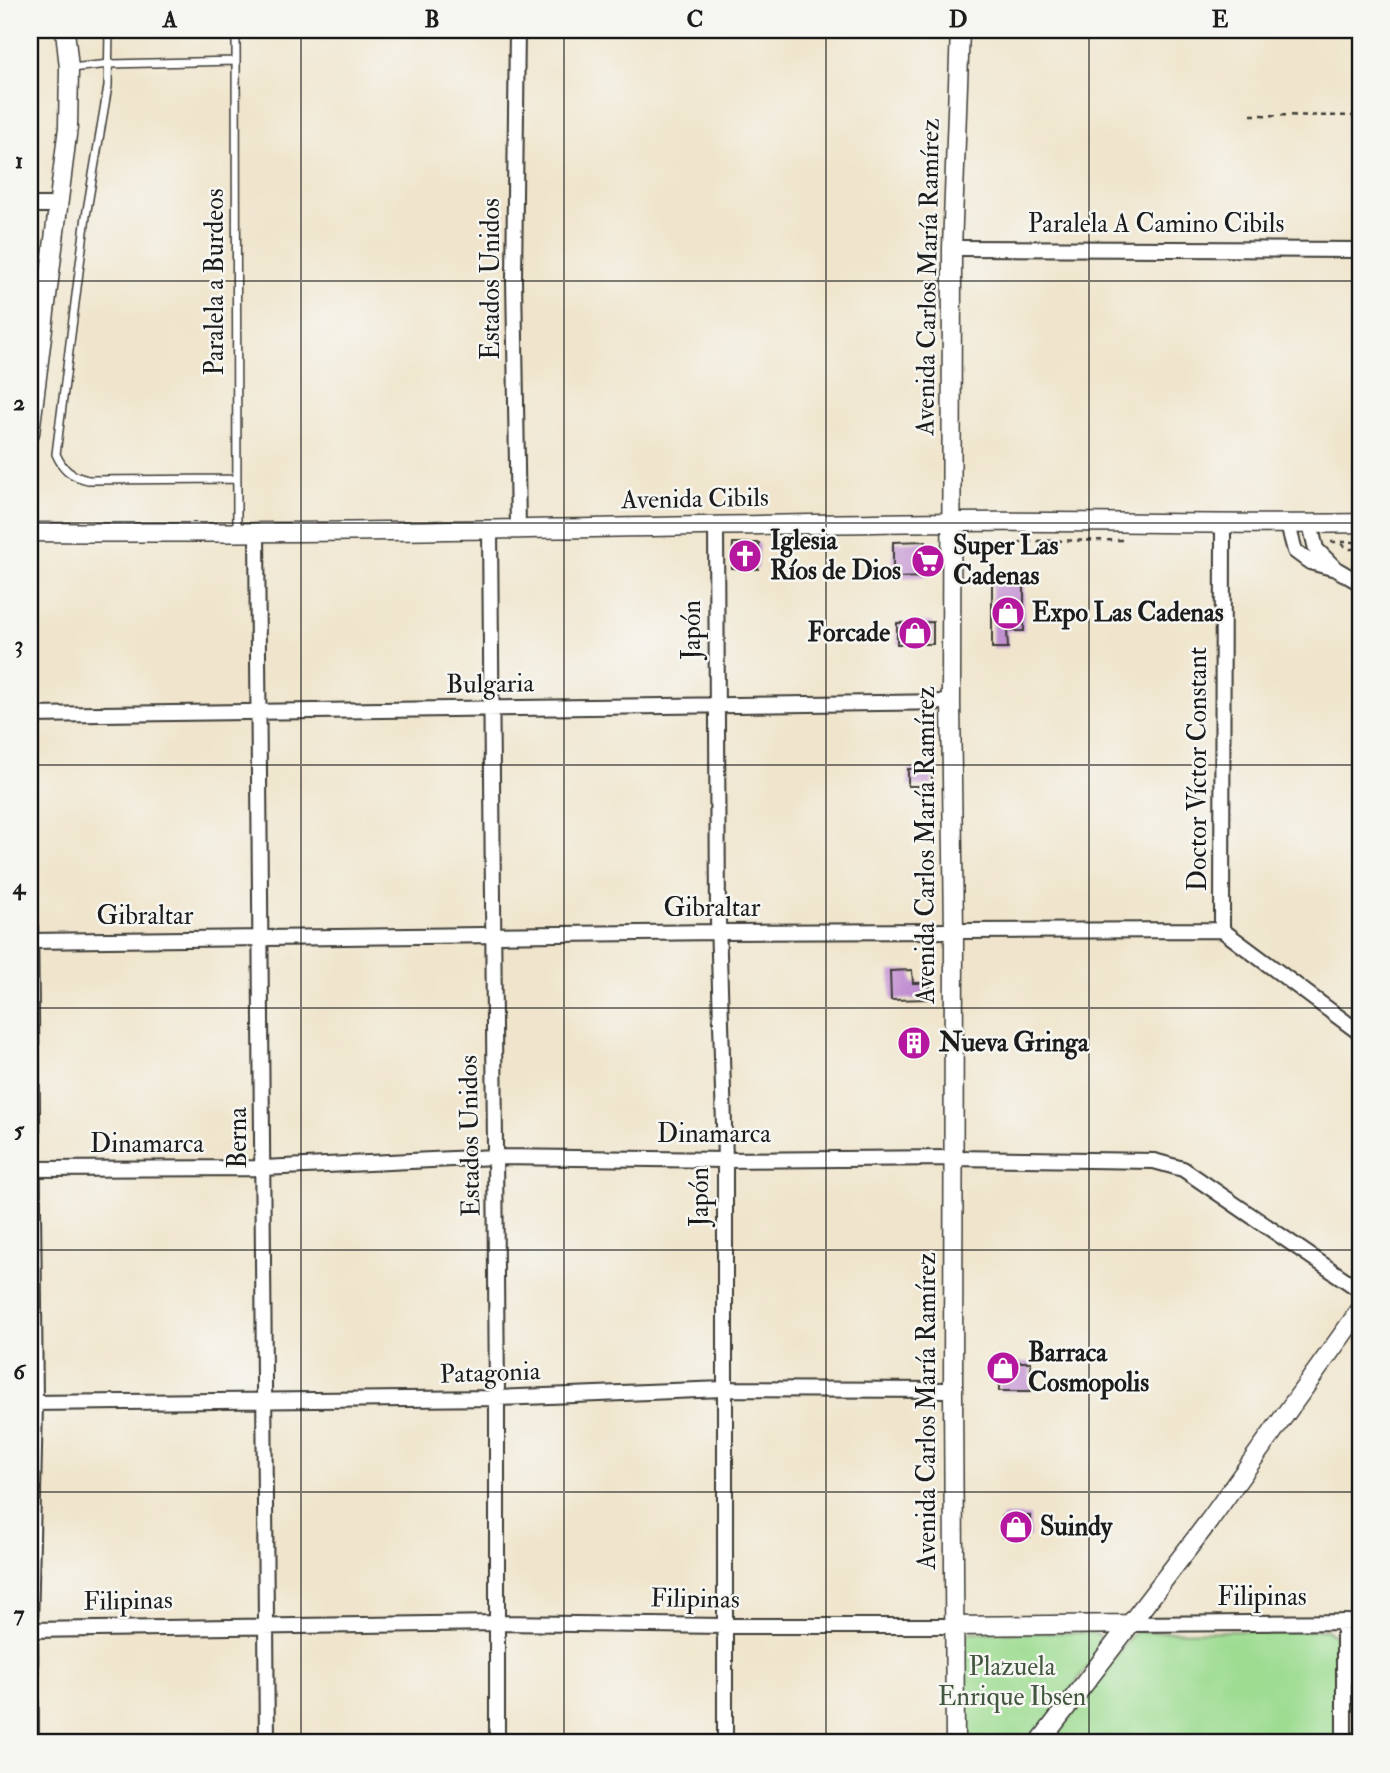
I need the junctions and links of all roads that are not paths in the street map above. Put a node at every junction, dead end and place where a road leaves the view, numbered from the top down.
1 (65, 30) edge
2 (109, 30) edge
3 (236, 30) edge
4 (517, 30) edge
5 (960, 30) edge
6 (236, 61) junction
7 (110, 64) junction
8 (69, 68) junction
9 (30, 205) edge
10 (59, 205) junction
11 (953, 248) junction
12 (1360, 250) edge
13 (30, 433) edge
14 (237, 479) junction
15 (1360, 523) edge
16 (1223, 524) junction
17 (1310, 524) junction
18 (716, 525) junction
19 (1288, 525) junction
20 (490, 528) junction
21 (518, 528) junction
22 (952, 531) junction
23 (30, 532) edge
24 (257, 533) junction
25 (237, 534) junction
26 (1336, 569) junction
27 (1360, 583) edge
28 (951, 702) junction
29 (716, 705) junction
30 (489, 709) junction
31 (259, 712) junction
32 (30, 715) edge
33 (30, 918) edge
34 (1222, 930) junction
35 (954, 931) junction
36 (719, 932) junction
37 (493, 934) junction
38 (262, 939) junction
39 (30, 941) edge
40 (1360, 1033) edge
41 (495, 1157) junction
42 (953, 1158) junction
43 (725, 1160) junction
44 (263, 1168) junction
45 (30, 1169) edge
46 (1360, 1290) edge
47 (1360, 1310) edge
48 (723, 1389) junction
49 (953, 1390) junction
50 (497, 1398) junction
51 (265, 1402) junction
52 (32, 1403) edge
53 (1344, 1622) junction
54 (1360, 1622) edge
55 (497, 1623) junction
56 (1131, 1624) junction
57 (265, 1625) junction
58 (724, 1626) junction
59 (954, 1626) junction
60 (30, 1630) edge
61 (31, 1743) edge
62 (267, 1743) edge
63 (497, 1743) edge
64 (725, 1743) edge
65 (955, 1743) edge
66 (1039, 1743) edge
67 (1344, 1743) edge

1 - 8 street
2 - 7 lane
3 - 6 lane, Paralela a Burdeos
4 - 21 street, Estados Unidos
5 - 11 street, Avenida Carlos María Ramírez
6 - 7 lane
6 - 14 lane, Paralela a Burdeos
7 - 8 lane
7 - 14 lane
8 - 10 street
9 - 10 street
10 - 13 street
11 - 12 street, Paralela A Camino Cibils
11 - 22 street, Avenida Carlos María Ramírez
14 - 25 lane, Paralela a Burdeos
15 - 17 street, Avenida Cibils
16 - 19 street, Avenida Cibils
16 - 22 street, Avenida Cibils
16 - 34 street, Doctor Víctor Constant
17 - 19 street, Avenida Cibils
17 - 26 street
18 - 21 street, Avenida Cibils
18 - 22 street, Avenida Cibils
18 - 29 street, Japón
19 - 26 street
20 - 21 street, Avenida Cibils
20 - 24 street, Avenida Cibils
20 - 30 street, Estados Unidos
22 - 28 street, Avenida Carlos María Ramírez
23 - 25 street, Avenida Cibils
24 - 25 street, Avenida Cibils
24 - 31 street, Berna
26 - 27 street
28 - 29 street, Bulgaria
28 - 35 street, Avenida Carlos María Ramírez
29 - 30 street, Bulgaria
29 - 36 street, Japón
30 - 31 street, Bulgaria
30 - 37 street, Estados Unidos
31 - 32 street, Bulgaria
31 - 38 street, Berna
33 - 39 street
34 - 35 street, Gibraltar
34 - 40 street
35 - 36 street, Gibraltar
35 - 42 street, Avenida Carlos María Ramírez
36 - 37 street, Gibraltar
36 - 43 street, Japón
37 - 38 street, Gibraltar
37 - 41 street, Estados Unidos
38 - 39 street, Gibraltar
38 - 44 street, Berna
39 - 45 street
41 - 43 street, Dinamarca
41 - 44 street, Dinamarca
41 - 50 street, Estados Unidos
42 - 43 street, Dinamarca
42 - 46 street, Dinamarca
42 - 49 street, Avenida Carlos María Ramírez
43 - 48 street, Japón
44 - 45 street, Dinamarca
44 - 51 street, Berna
45 - 52 street
47 - 56 street
48 - 49 street, Patagonia
48 - 50 street, Patagonia
48 - 58 street, Japón
49 - 59 street, Avenida Carlos María Ramírez
50 - 51 street, Patagonia
50 - 55 street, Estados Unidos
51 - 52 street, Patagonia
51 - 57 street, Berna
52 - 60 street
53 - 54 street, Filipinas
53 - 56 street, Filipinas
53 - 67 street
55 - 57 street, Filipinas
55 - 58 street, Filipinas
55 - 63 street, Estados Unidos
56 - 59 street, Filipinas
56 - 66 street
57 - 60 street, Filipinas
57 - 62 street, Berna
58 - 59 street, Filipinas
58 - 64 street, Japón
59 - 65 street, Avenida Carlos María Ramírez
60 - 61 street

